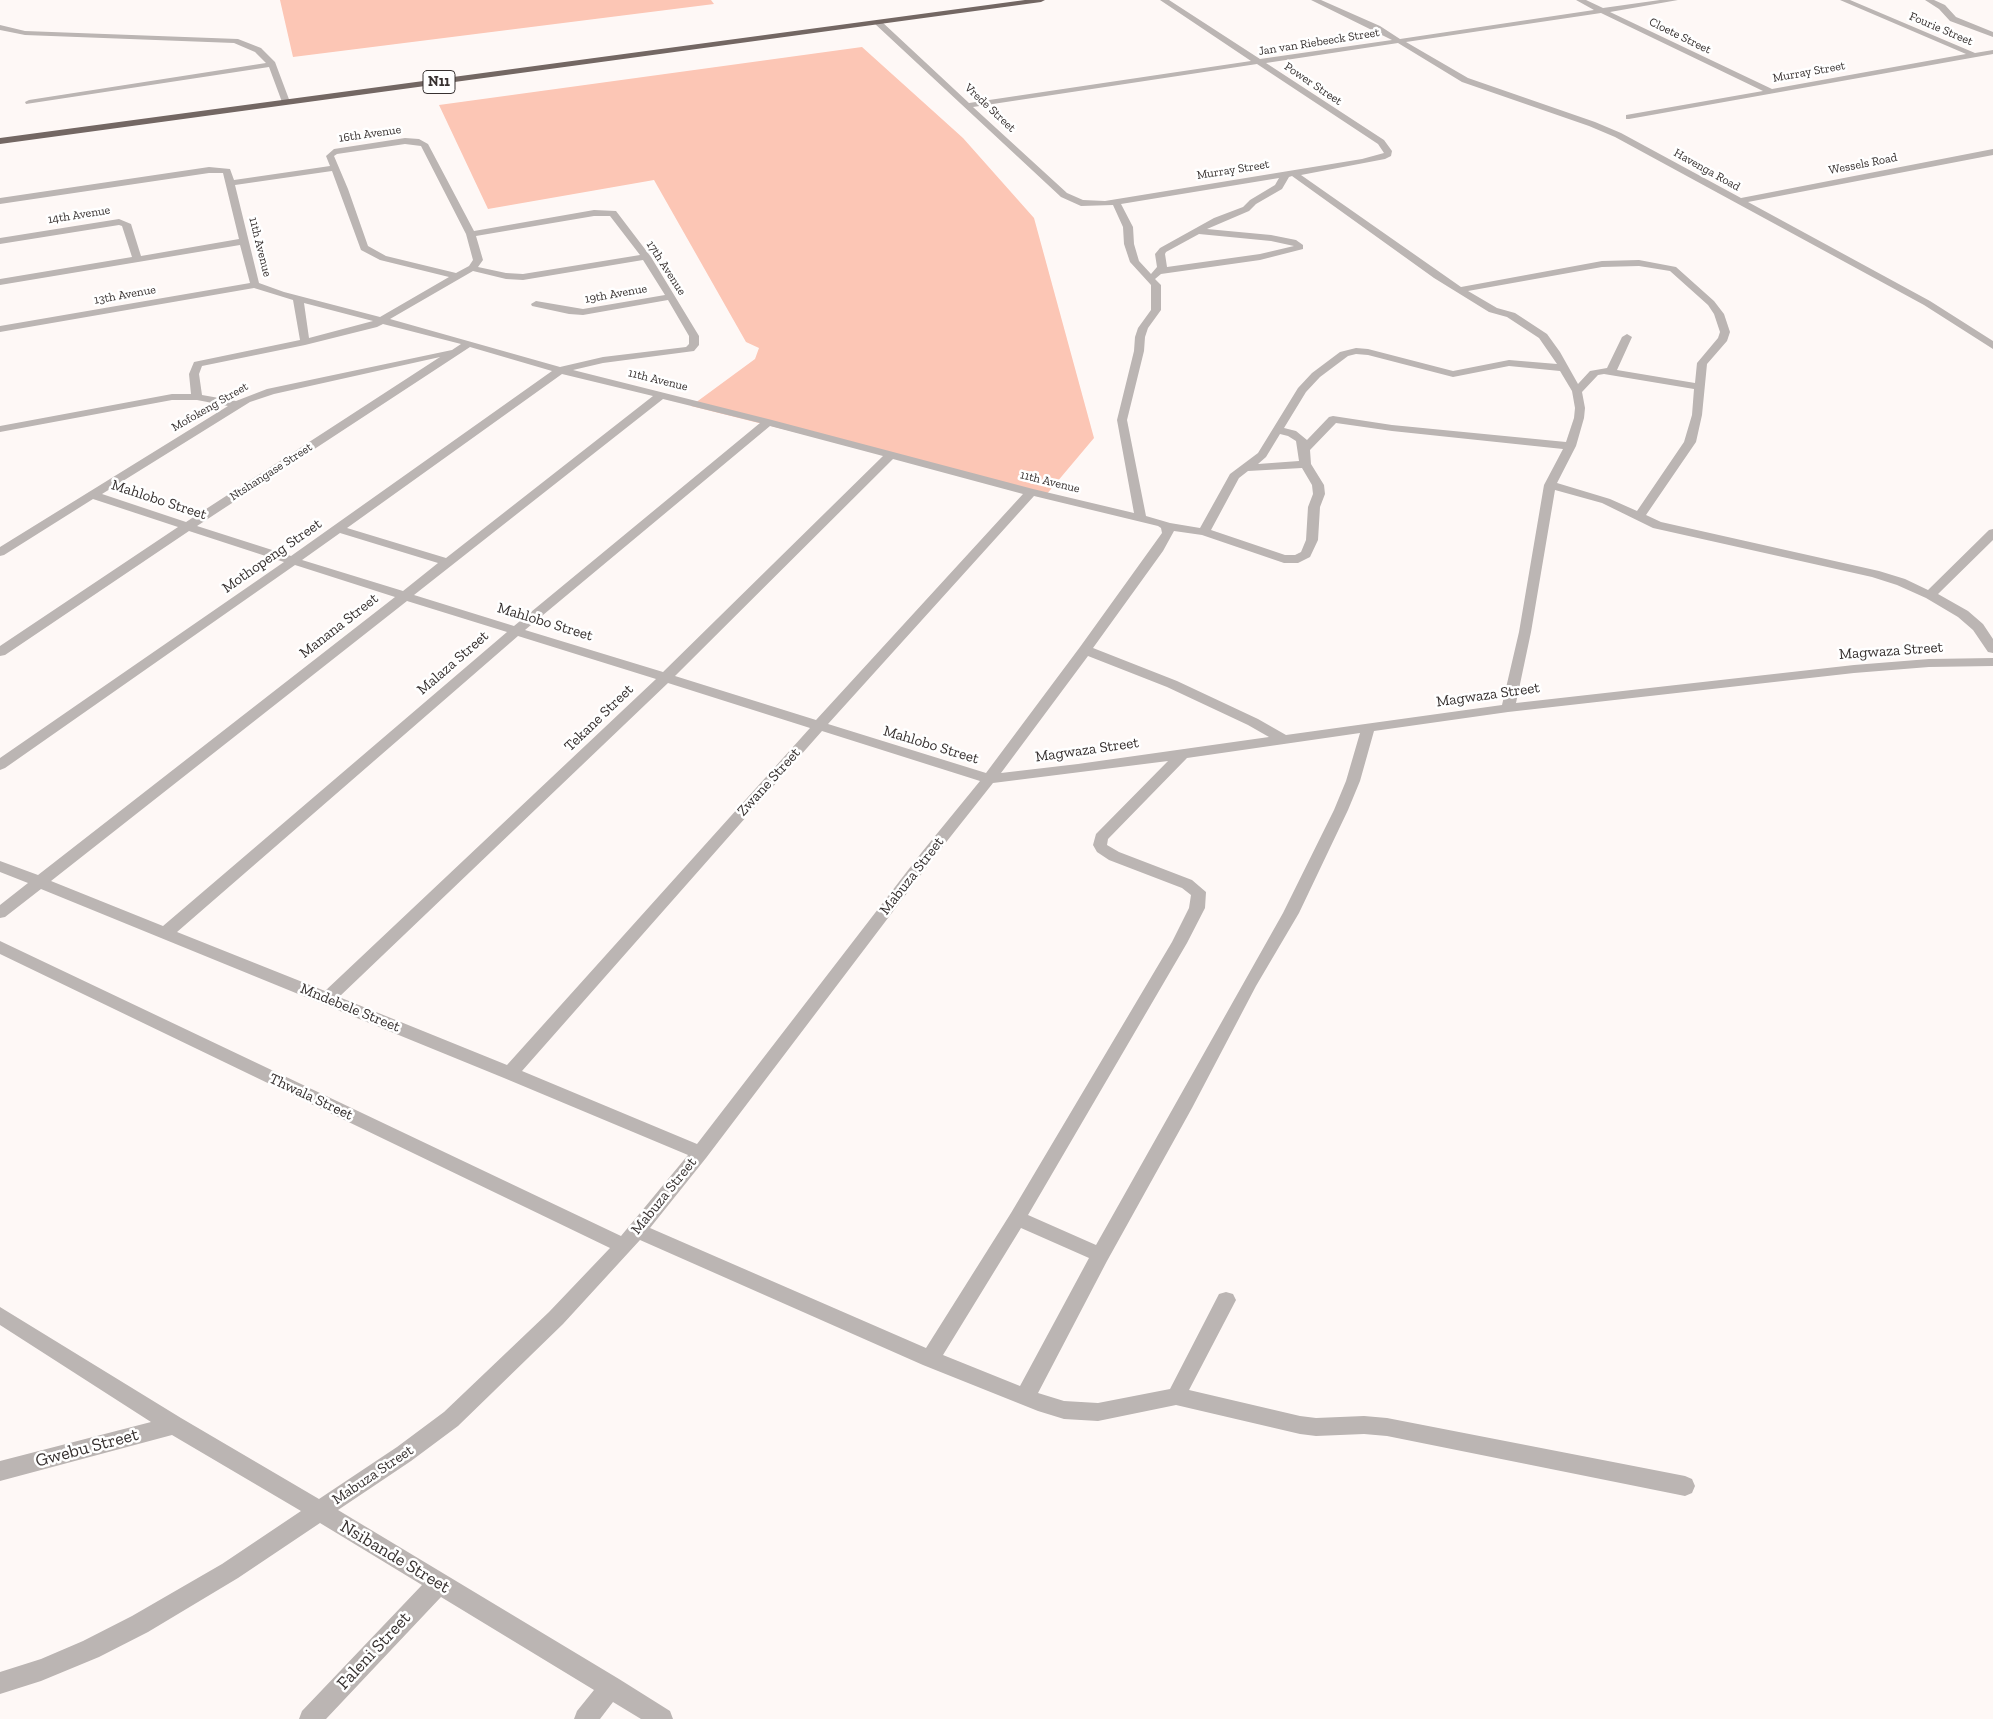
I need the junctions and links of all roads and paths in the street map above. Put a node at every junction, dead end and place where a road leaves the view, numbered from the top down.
1 (1042, 0) edge
2 (1164, 0) edge
3 (1315, 0) edge
4 (1580, 0) edge
5 (1674, 0) edge
6 (1844, 0) edge
7 (1929, 0) edge
8 (1602, 11) junction
9 (878, 23) junction
10 (0, 27) edge
11 (1993, 35) edge
12 (1398, 40) junction
13 (1993, 52) edge
14 (1974, 55) junction
15 (1259, 63) junction
16 (272, 64) junction
17 (1770, 91) junction
18 (29, 102) dead end
19 (286, 102) junction
20 (968, 105) junction
21 (1629, 117) dead end
22 (0, 141) edge
23 (1993, 152) edge
24 (1382, 157) joint
25 (336, 168) junction
26 (1290, 173) junction
27 (231, 183) junction
28 (0, 201) edge
29 (1739, 201) junction
30 (1116, 203) junction
31 (1088, 204) joint
32 (1199, 231) junction
33 (471, 234) junction
34 (0, 241) edge
35 (245, 241) junction
36 (646, 257) junction
37 (137, 259) junction
38 (472, 268) junction
39 (1155, 275) junction
40 (456, 276) junction
41 (0, 282) edge
42 (255, 285) junction
43 (1459, 290) junction
44 (671, 297) junction
45 (298, 299) junction
46 (536, 304) dead end
47 (381, 322) junction
48 (0, 329) edge
49 (1627, 337) dead end
50 (305, 342) junction
51 (465, 346) junction
52 (1993, 346) edge
53 (1565, 368) junction
54 (560, 370) junction
55 (1611, 372) junction
56 (1699, 387) junction
57 (1577, 391) junction
58 (661, 395) junction
59 (197, 397) junction
60 (238, 405) junction
61 (768, 422) junction
62 (0, 429) edge
63 (1277, 430) junction
64 (1570, 446) junction
65 (1304, 450) junction
66 (889, 456) junction
67 (1306, 464) junction
68 (1242, 468) junction
69 (1550, 485) junction
70 (1031, 492) junction
71 (92, 496) junction
72 (1639, 516) junction
73 (1141, 518) junction
74 (188, 526) junction
75 (338, 529) junction
76 (1168, 529) junction
77 (1204, 532) junction
78 (1993, 533) edge
79 (0, 552) edge
80 (293, 561) junction
81 (447, 562) junction
82 (1930, 595) junction
83 (404, 596) junction
84 (516, 630) junction
85 (1993, 649) edge
86 (1085, 650) junction
87 (0, 652) edge
88 (1993, 662) edge
89 (666, 677) junction
90 (1508, 708) junction
91 (818, 727) junction
92 (1368, 728) junction
93 (1284, 740) junction
94 (1183, 754) junction
95 (0, 764) edge
96 (989, 779) junction
97 (0, 866) edge
98 (38, 883) junction
99 (0, 913) edge
100 (164, 934) junction
101 (0, 947) edge
102 (327, 999) junction
103 (510, 1073) junction
104 (700, 1153) junction
105 (1017, 1218) junction
106 (636, 1230) junction
107 (624, 1246) junction
108 (1100, 1255) junction
109 (1226, 1300) dead end
110 (0, 1315) edge
111 (930, 1359) junction
112 (1176, 1396) junction
113 (1025, 1397) junction
114 (174, 1426) junction
115 (0, 1471) edge
116 (1685, 1486) dead end
117 (320, 1511) junction
118 (438, 1584) junction
119 (0, 1683) edge
120 (611, 1687) junction
121 (310, 1719) edge
122 (585, 1719) edge
123 (662, 1719) edge

1 - 9 highway, N11
2 - 15 street, Power Street
3 - 12 street, Havenga Road
4 - 8 street, Cloete Street
5 - 8 street, Jan van Riebeeck Street
6 - 14 street, Fourie Street
7 - 11 street
8 - 12 street, Jan van Riebeeck Street
8 - 17 street, Cloete Street
9 - 19 highway, N11
9 - 20 street, Vrede Street
10 - 16 street
12 - 15 street, Jan van Riebeeck Street
12 - 29 street, Havenga Road
13 - 14 street, Murray Street
14 - 17 street, Murray Street
15 - 20 street, Jan van Riebeeck Street
15 - 24 street, Power Street
16 - 18 street
16 - 19 street
17 - 21 street, Murray Street
19 - 22 highway, N11
20 - 31 street, Vrede Street
23 - 29 street, Wessels Road
24 - 26 street, Murray Street
25 - 27 street
25 - 33 street, 16th Avenue
25 - 40 street
26 - 30 street, Murray Street
26 - 32 street
26 - 43 street
27 - 28 street, 11th Avenue
27 - 35 street, 11th Avenue
29 - 52 street, Havenga Road
30 - 31 street, Murray Street
30 - 39 street
32 - 39 street
32 - 39 street
33 - 36 street, 17th Avenue
33 - 38 street, 16th Avenue
34 - 37 street, 14th Avenue
35 - 37 street
35 - 42 street, 11th Avenue
36 - 38 street
36 - 44 street, 17th Avenue
37 - 41 street
38 - 40 street
39 - 73 street
40 - 47 street
42 - 45 street, 11th Avenue
42 - 48 street, 13th Avenue
43 - 53 street
43 - 56 street
44 - 46 street, 19th Avenue
44 - 54 street, 17th Avenue
45 - 47 street, 11th Avenue
45 - 50 street
47 - 50 street
47 - 51 street, 11th Avenue
49 - 55 street
50 - 59 street
51 - 54 street, 11th Avenue
51 - 60 street, Mofokeng Street
51 - 74 street, Ntshangase Street
53 - 57 street
53 - 63 street
54 - 58 street, 11th Avenue
54 - 75 street, Mothopeng Street
55 - 56 street
55 - 57 street
56 - 72 street
57 - 64 street
58 - 61 street, 11th Avenue
58 - 81 street, Manana Street
59 - 60 street
59 - 62 street
60 - 71 street, Mofokeng Street
61 - 66 street, 11th Avenue
61 - 84 street, Malaza Street
63 - 65 street
63 - 68 street
64 - 65 street
64 - 69 street
65 - 67 street
66 - 70 street, 11th Avenue
66 - 89 street, Tekane Street
67 - 68 street
67 - 77 street, 11th Avenue
68 - 77 street
69 - 72 street
69 - 90 street
70 - 73 street, 11th Avenue
70 - 91 street, Zwane Street
71 - 74 street, Mahlobo Street
71 - 79 street, Mofokeng Street
72 - 82 street
73 - 76 street, 11th Avenue
74 - 80 street, Mahlobo Street
74 - 87 street, Ntshangase Street
75 - 80 street, Mothopeng Street
75 - 81 street
76 - 77 street, 11th Avenue
76 - 86 street, Mabuza Street
78 - 82 street
80 - 83 street, Mahlobo Street
80 - 95 street, Mothopeng Street
81 - 83 street, Manana Street
82 - 85 street
83 - 84 street, Mahlobo Street
83 - 98 street, Manana Street
84 - 89 street, Mahlobo Street
84 - 100 street, Malaza Street
86 - 93 street
86 - 96 street, Mabuza Street
88 - 90 street, Magwaza Street
89 - 91 street, Mahlobo Street
89 - 102 street, Tekane Street
90 - 92 street, Magwaza Street
91 - 96 street, Mahlobo Street
91 - 103 street, Zwane Street
92 - 93 street, Magwaza Street
92 - 108 street
93 - 94 street, Magwaza Street
94 - 96 street, Magwaza Street
94 - 105 street
96 - 104 street, Mabuza Street
97 - 98 street, Mndebele Street
98 - 99 street, Manana Street
98 - 100 street, Mndebele Street
100 - 102 street, Mndebele Street
101 - 107 street, Thwala Street
102 - 103 street, Mndebele Street
103 - 104 street, Mndebele Street
104 - 106 street, Mabuza Street
105 - 108 street
105 - 111 street
106 - 107 street, Mabuza Street
106 - 111 street
107 - 117 street, Mabuza Street
108 - 113 street
109 - 112 street
110 - 114 street, Nsibande Street
111 - 113 street
112 - 113 street
112 - 116 street
114 - 115 street, Gwebu Street
114 - 117 street, Nsibande Street
117 - 118 street, Nsibande Street
117 - 119 street, Mabuza Street
118 - 120 street, Nsibande Street
118 - 121 street, Faleni Street
120 - 122 street
120 - 123 street, Nsibande Street

